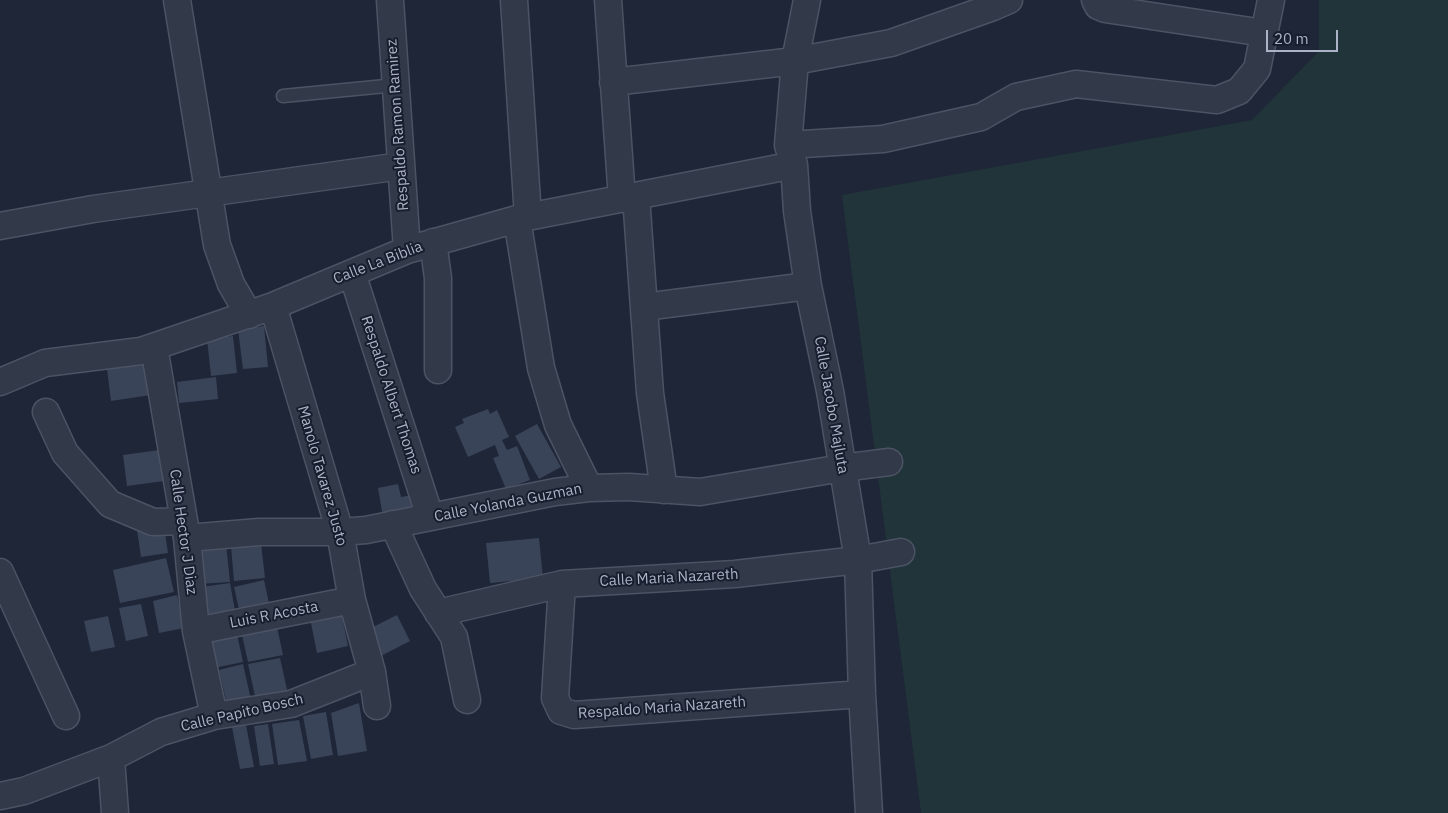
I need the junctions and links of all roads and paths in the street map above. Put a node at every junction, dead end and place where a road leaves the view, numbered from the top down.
1 (176, 0) edge
2 (390, 0) edge
3 (514, 0) edge
4 (608, 0) edge
5 (1009, 0) edge
6 (1095, 0) edge
7 (1271, 0) edge
8 (804, 2) edge
9 (1264, 33) junction
10 (795, 60) junction
11 (614, 82) junction
12 (396, 86) junction
13 (283, 96) dead end
14 (791, 155) junction
15 (401, 166) junction
16 (209, 193) junction
17 (629, 197) junction
18 (522, 218) junction
19 (0, 226) edge
20 (434, 242) junction
21 (406, 250) junction
22 (352, 273) junction
23 (808, 286) junction
24 (644, 307) junction
25 (261, 311) junction
26 (154, 347) junction
27 (438, 370) dead end
28 (0, 382) edge
29 (46, 412) dead end
30 (889, 462) dead end
31 (842, 468) junction
32 (590, 488) junction
33 (664, 490) junction
34 (430, 517) junction
35 (393, 524) junction
36 (185, 529) junction
37 (340, 532) junction
38 (901, 552) dead end
39 (858, 560) junction
40 (0, 572) edge
41 (562, 584) junction
42 (352, 600) junction
43 (438, 613) junction
44 (196, 631) junction
45 (372, 672) junction
46 (862, 694) junction
47 (467, 700) dead end
48 (377, 706) dead end
49 (66, 716) dead end
50 (214, 716) junction
51 (111, 758) junction
52 (0, 796) edge
53 (114, 813) edge
54 (870, 813) edge

1 - 16 street, Manolo Tavarez Justo
2 - 12 street, Respaldo Ramon Ramirez
3 - 18 street
4 - 11 street
5 - 10 street
6 - 9 street
7 - 9 street, Calle La Biblia
8 - 10 street, Calle Jacobo Majluta
9 - 14 street, Calle La Biblia
10 - 11 street
10 - 14 street, Calle Jacobo Majluta
11 - 17 street
12 - 13 lane
12 - 15 street, Respaldo Ramon Ramirez
14 - 17 street, Calle La Biblia
14 - 23 street, Calle Jacobo Majluta
15 - 16 street
15 - 21 street, Respaldo Ramon Ramirez
16 - 19 street
16 - 25 street, Manolo Tavarez Justo
17 - 18 street, Calle La Biblia
17 - 24 street
18 - 20 street, Calle La Biblia
18 - 32 street
20 - 21 street, Calle La Biblia
20 - 27 street
21 - 22 street, Calle La Biblia
22 - 25 street, Calle La Biblia
22 - 34 street, Respaldo Albert Thomas
23 - 24 street
23 - 31 street, Calle Jacobo Majluta
24 - 33 street
25 - 26 street, Calle La Biblia
25 - 37 street, Manolo Tavarez Justo
26 - 28 street, Calle La Biblia
26 - 36 street, Calle Hector J Diaz
29 - 36 street, Calle Yolanda Guzman
30 - 31 street, Calle Yolanda Guzman
31 - 33 street, Calle Yolanda Guzman
31 - 39 street, Calle Jacobo Majluta
32 - 33 street, Calle Yolanda Guzman
32 - 34 street, Calle Yolanda Guzman
34 - 35 street, Calle Yolanda Guzman
35 - 37 street, Calle Yolanda Guzman
35 - 43 street
36 - 37 street, Calle Yolanda Guzman
36 - 44 street, Calle Hector J Diaz
37 - 42 street, Manolo Tavarez Justo
38 - 39 street, Calle Maria Nazareth
39 - 41 street, Calle Maria Nazareth
39 - 46 street, Calle Jacobo Majluta
40 - 49 street
41 - 43 street, Calle Maria Nazareth
41 - 46 street, Respaldo Maria Nazareth
42 - 44 street, Luis R Acosta
42 - 45 street, Manolo Tavarez Justo
43 - 47 street
44 - 50 street, Calle Hector J Diaz
45 - 48 street, Manolo Tavarez Justo
45 - 50 street, Calle Papito Bosch
46 - 54 street, Calle Jacobo Majluta
50 - 51 street, Calle Papito Bosch
51 - 52 street, Calle Papito Bosch
51 - 53 street

